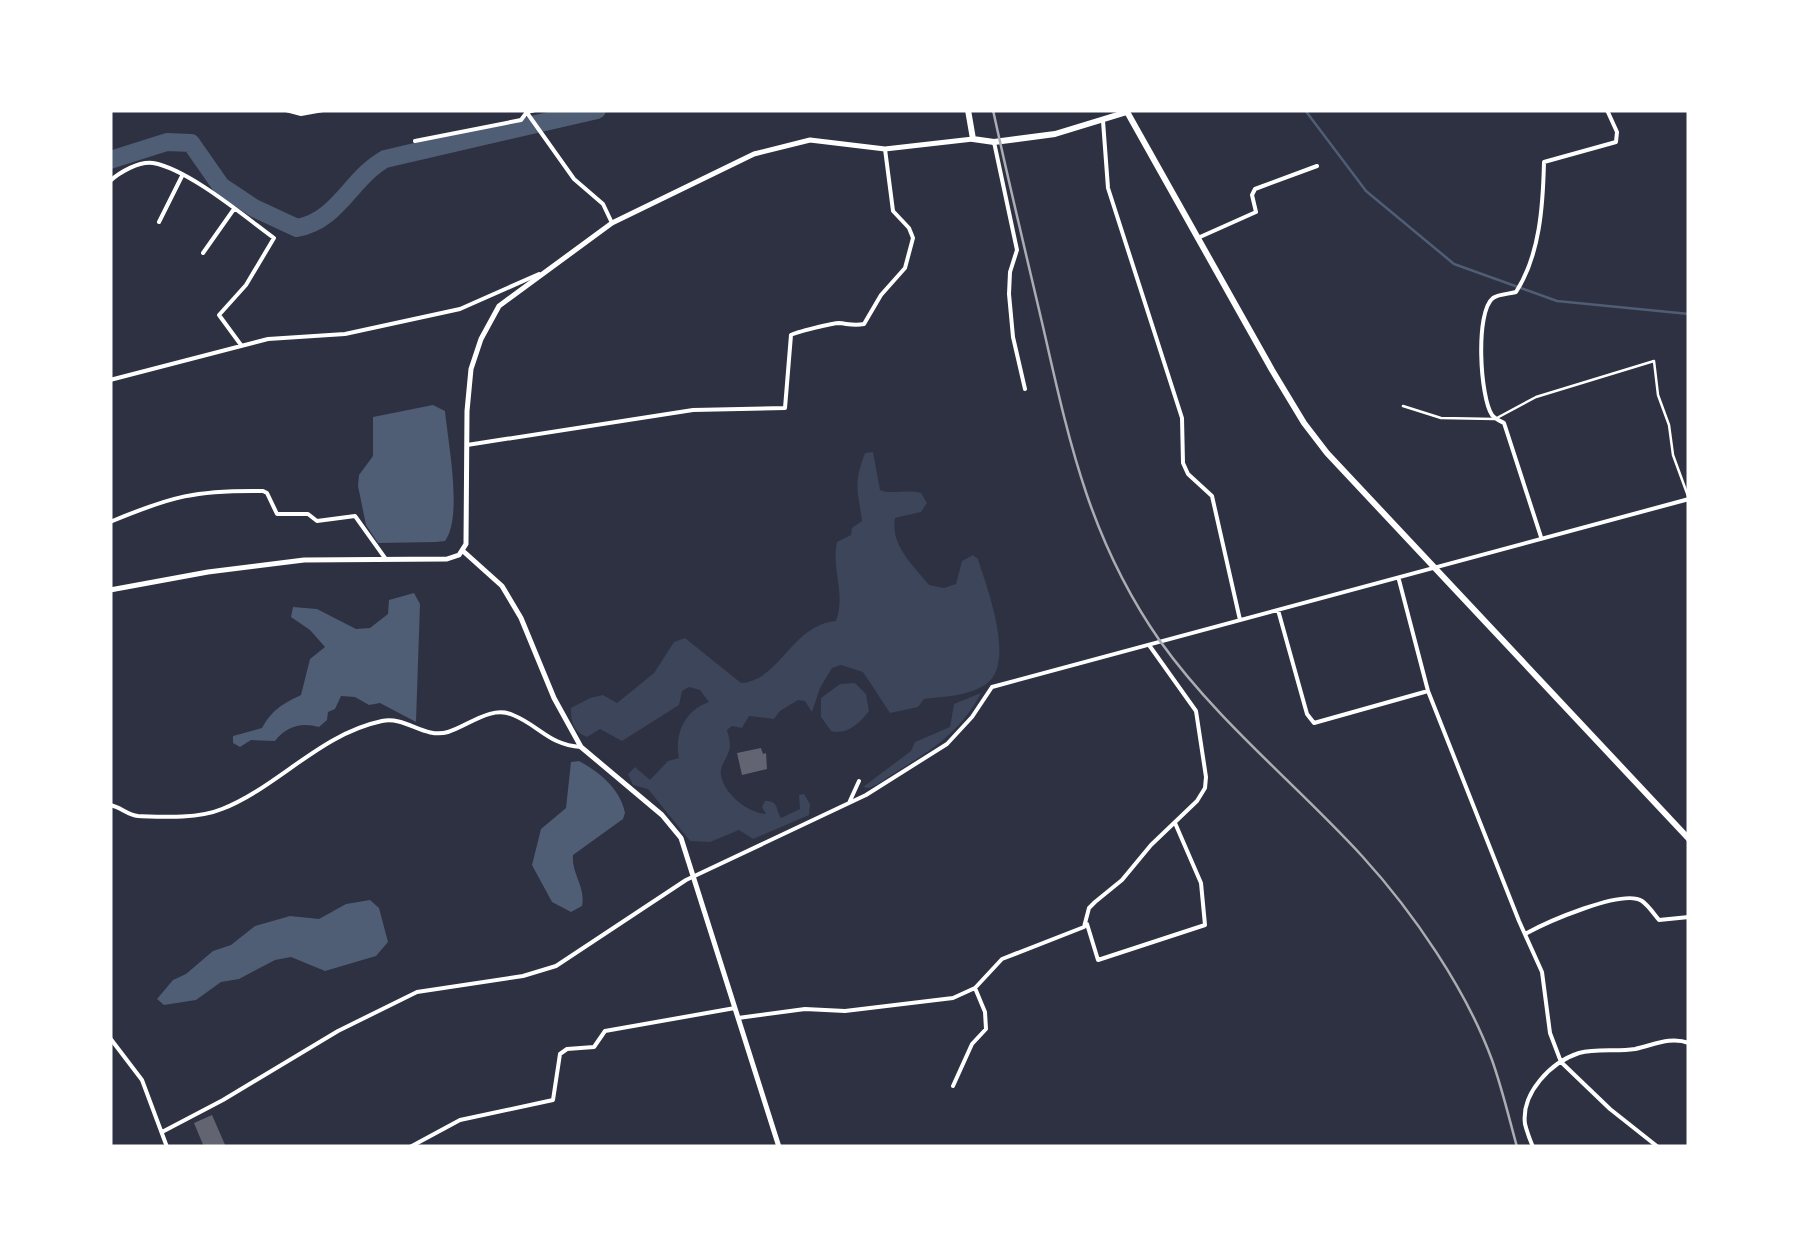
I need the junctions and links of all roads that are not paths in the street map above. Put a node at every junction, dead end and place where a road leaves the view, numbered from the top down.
1 (286, 110) edge
2 (324, 110) edge
3 (535, 110) edge
4 (968, 110) edge
5 (1607, 110) edge
6 (526, 111) edge
7 (1126, 111) edge
8 (1103, 120) junction
9 (973, 139) junction
10 (415, 141) dead end
11 (994, 142) junction
12 (884, 149) junction
13 (1317, 166) dead end
14 (182, 176) junction
15 (110, 181) edge
16 (234, 209) junction
17 (159, 222) dead end
18 (612, 223) junction
19 (1200, 237) junction
20 (203, 253) dead end
21 (546, 272) junction
22 (240, 345) junction
23 (110, 380) edge
24 (1025, 389) dead end
25 (1403, 406) dead end
26 (1495, 419) junction
27 (467, 445) junction
28 (1689, 498) edge
29 (110, 522) edge
30 (1541, 538) junction
31 (463, 551) junction
32 (385, 558) junction
33 (1433, 569) junction
34 (1398, 579) junction
35 (110, 590) edge
36 (1278, 610) junction
37 (1240, 620) junction
38 (1148, 644) junction
39 (1428, 690) junction
40 (581, 748) junction
41 (859, 781) dead end
42 (850, 803) junction
43 (110, 805) edge
44 (1175, 822) junction
45 (1689, 839) edge
46 (695, 876) junction
47 (1689, 918) edge
48 (1086, 924) junction
49 (1526, 934) junction
50 (975, 988) junction
51 (735, 1008) junction
52 (738, 1018) junction
53 (110, 1038) edge
54 (1689, 1043) edge
55 (1561, 1062) junction
56 (953, 1086) dead end
57 (162, 1132) junction
58 (167, 1147) edge
59 (410, 1147) edge
60 (778, 1147) edge
61 (1533, 1147) edge
62 (1658, 1147) edge

1 - 2 street
3 - 6 street
4 - 9 main road
5 - 26 street
6 - 10 street
6 - 18 street
7 - 8 main road
7 - 19 main road
8 - 11 main road
8 - 37 street
9 - 11 main road
9 - 12 street
11 - 24 street
12 - 18 street
12 - 27 street
13 - 19 street
14 - 15 street
14 - 16 street
14 - 17 street
16 - 20 street
16 - 22 street
18 - 21 street
19 - 33 main road
21 - 22 street
21 - 27 street
22 - 23 street
25 - 26 lane
26 - 28 lane
26 - 30 street
27 - 31 street
28 - 30 street
29 - 32 street
30 - 33 street
31 - 32 street
31 - 40 street
32 - 35 street
33 - 34 street
33 - 45 main road
34 - 36 street
34 - 39 street
36 - 37 street
36 - 39 street
37 - 38 street
38 - 42 street
38 - 44 street
39 - 49 street
40 - 43 street
40 - 46 street
41 - 42 street
42 - 46 street
44 - 48 street
44 - 48 street
46 - 51 street
46 - 57 street
47 - 49 street
48 - 50 street
49 - 55 street
50 - 52 street
50 - 56 street
51 - 52 street
51 - 59 street
52 - 60 street
53 - 57 street
54 - 55 street
55 - 61 street
55 - 62 street
57 - 58 street

